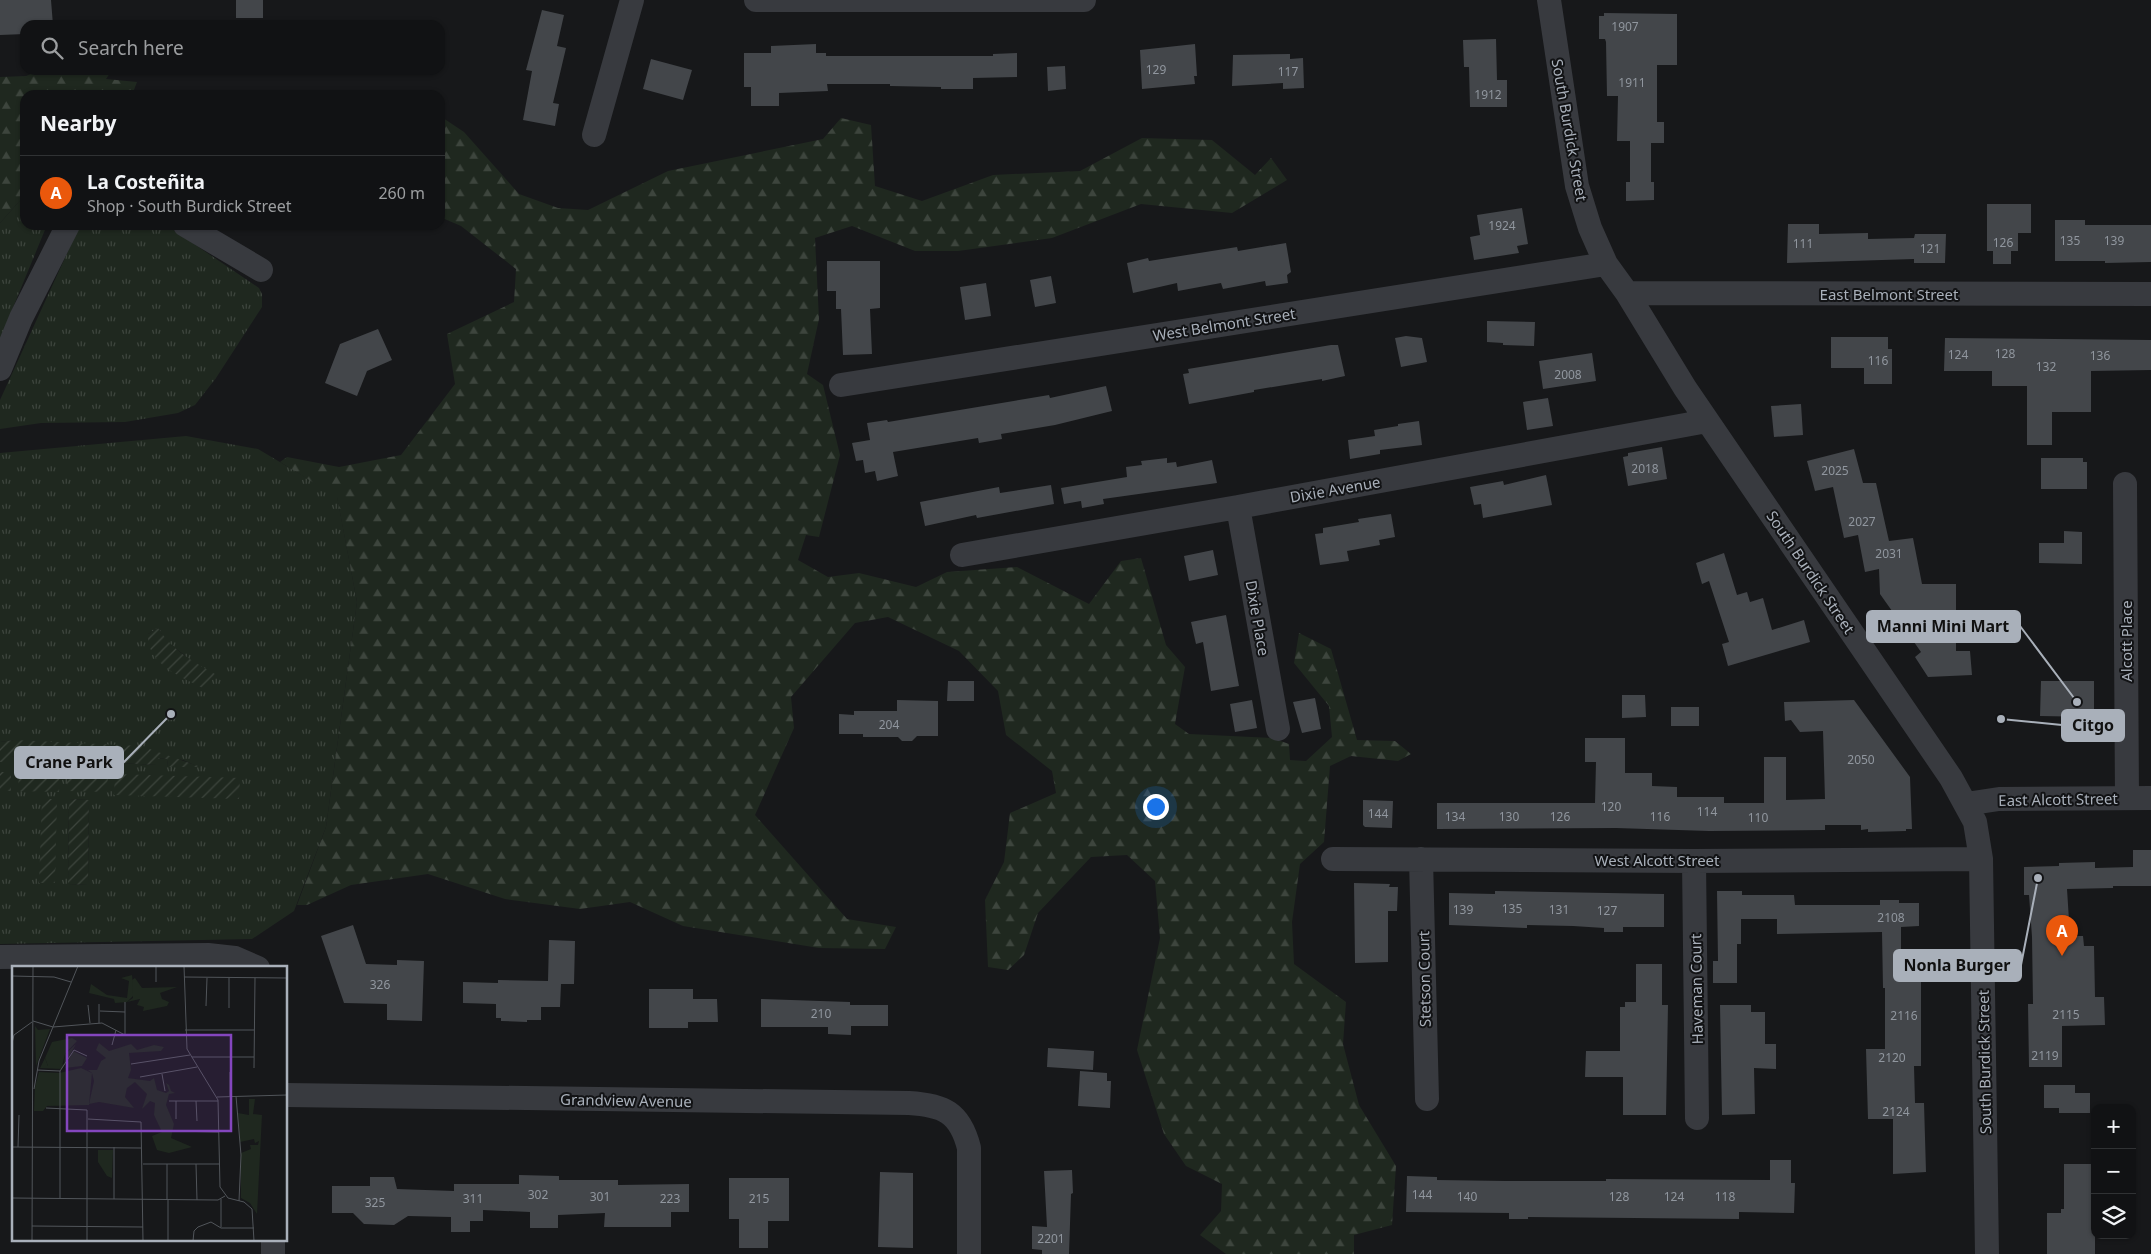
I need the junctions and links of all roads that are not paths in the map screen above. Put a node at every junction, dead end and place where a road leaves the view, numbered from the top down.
1 (632, 0) edge
2 (759, 0) edge
3 (1084, 0) edge
4 (1549, 0) edge
5 (594, 135) dead end
6 (65, 230) edge
7 (193, 230) edge
8 (1606, 264) junction
9 (261, 270) dead end
10 (1627, 293) junction
11 (2151, 294) edge
12 (0, 369) edge
13 (840, 385) dead end
14 (1707, 421) junction
15 (2125, 484) dead end
16 (1238, 507) junction
17 (962, 555) dead end
18 (1278, 729) dead end
19 (2127, 798) junction
20 (2151, 798) edge
21 (1966, 804) junction
22 (1333, 859) dead end
23 (1422, 860) junction
24 (1980, 860) junction
25 (1694, 861) junction
26 (0, 957) edge
27 (253, 966) edge
28 (288, 1095) edge
29 (1426, 1099) dead end
30 (1697, 1118) dead end
31 (969, 1254) edge
32 (1988, 1254) edge

1 - 5 street
2 - 3 street
4 - 8 street, South Burdick Street
6 - 12 street
7 - 9 street
8 - 10 street, South Burdick Street
8 - 13 street, West Belmont Street
10 - 11 street, East Belmont Street
10 - 14 street, South Burdick Street
14 - 16 street, Dixie Avenue
14 - 21 street, South Burdick Street
15 - 19 street, Alcott Place
16 - 17 street, Dixie Avenue
16 - 18 street, Dixie Place
19 - 20 street, East Alcott Street
19 - 21 street, East Alcott Street
21 - 24 street, South Burdick Street
22 - 23 street, West Alcott Street
23 - 25 street, West Alcott Street
23 - 29 street, Stetson Court
24 - 25 street, West Alcott Street
24 - 32 street, South Burdick Street
25 - 30 street, Haveman Court
26 - 27 street
28 - 31 street, Grandview Avenue

